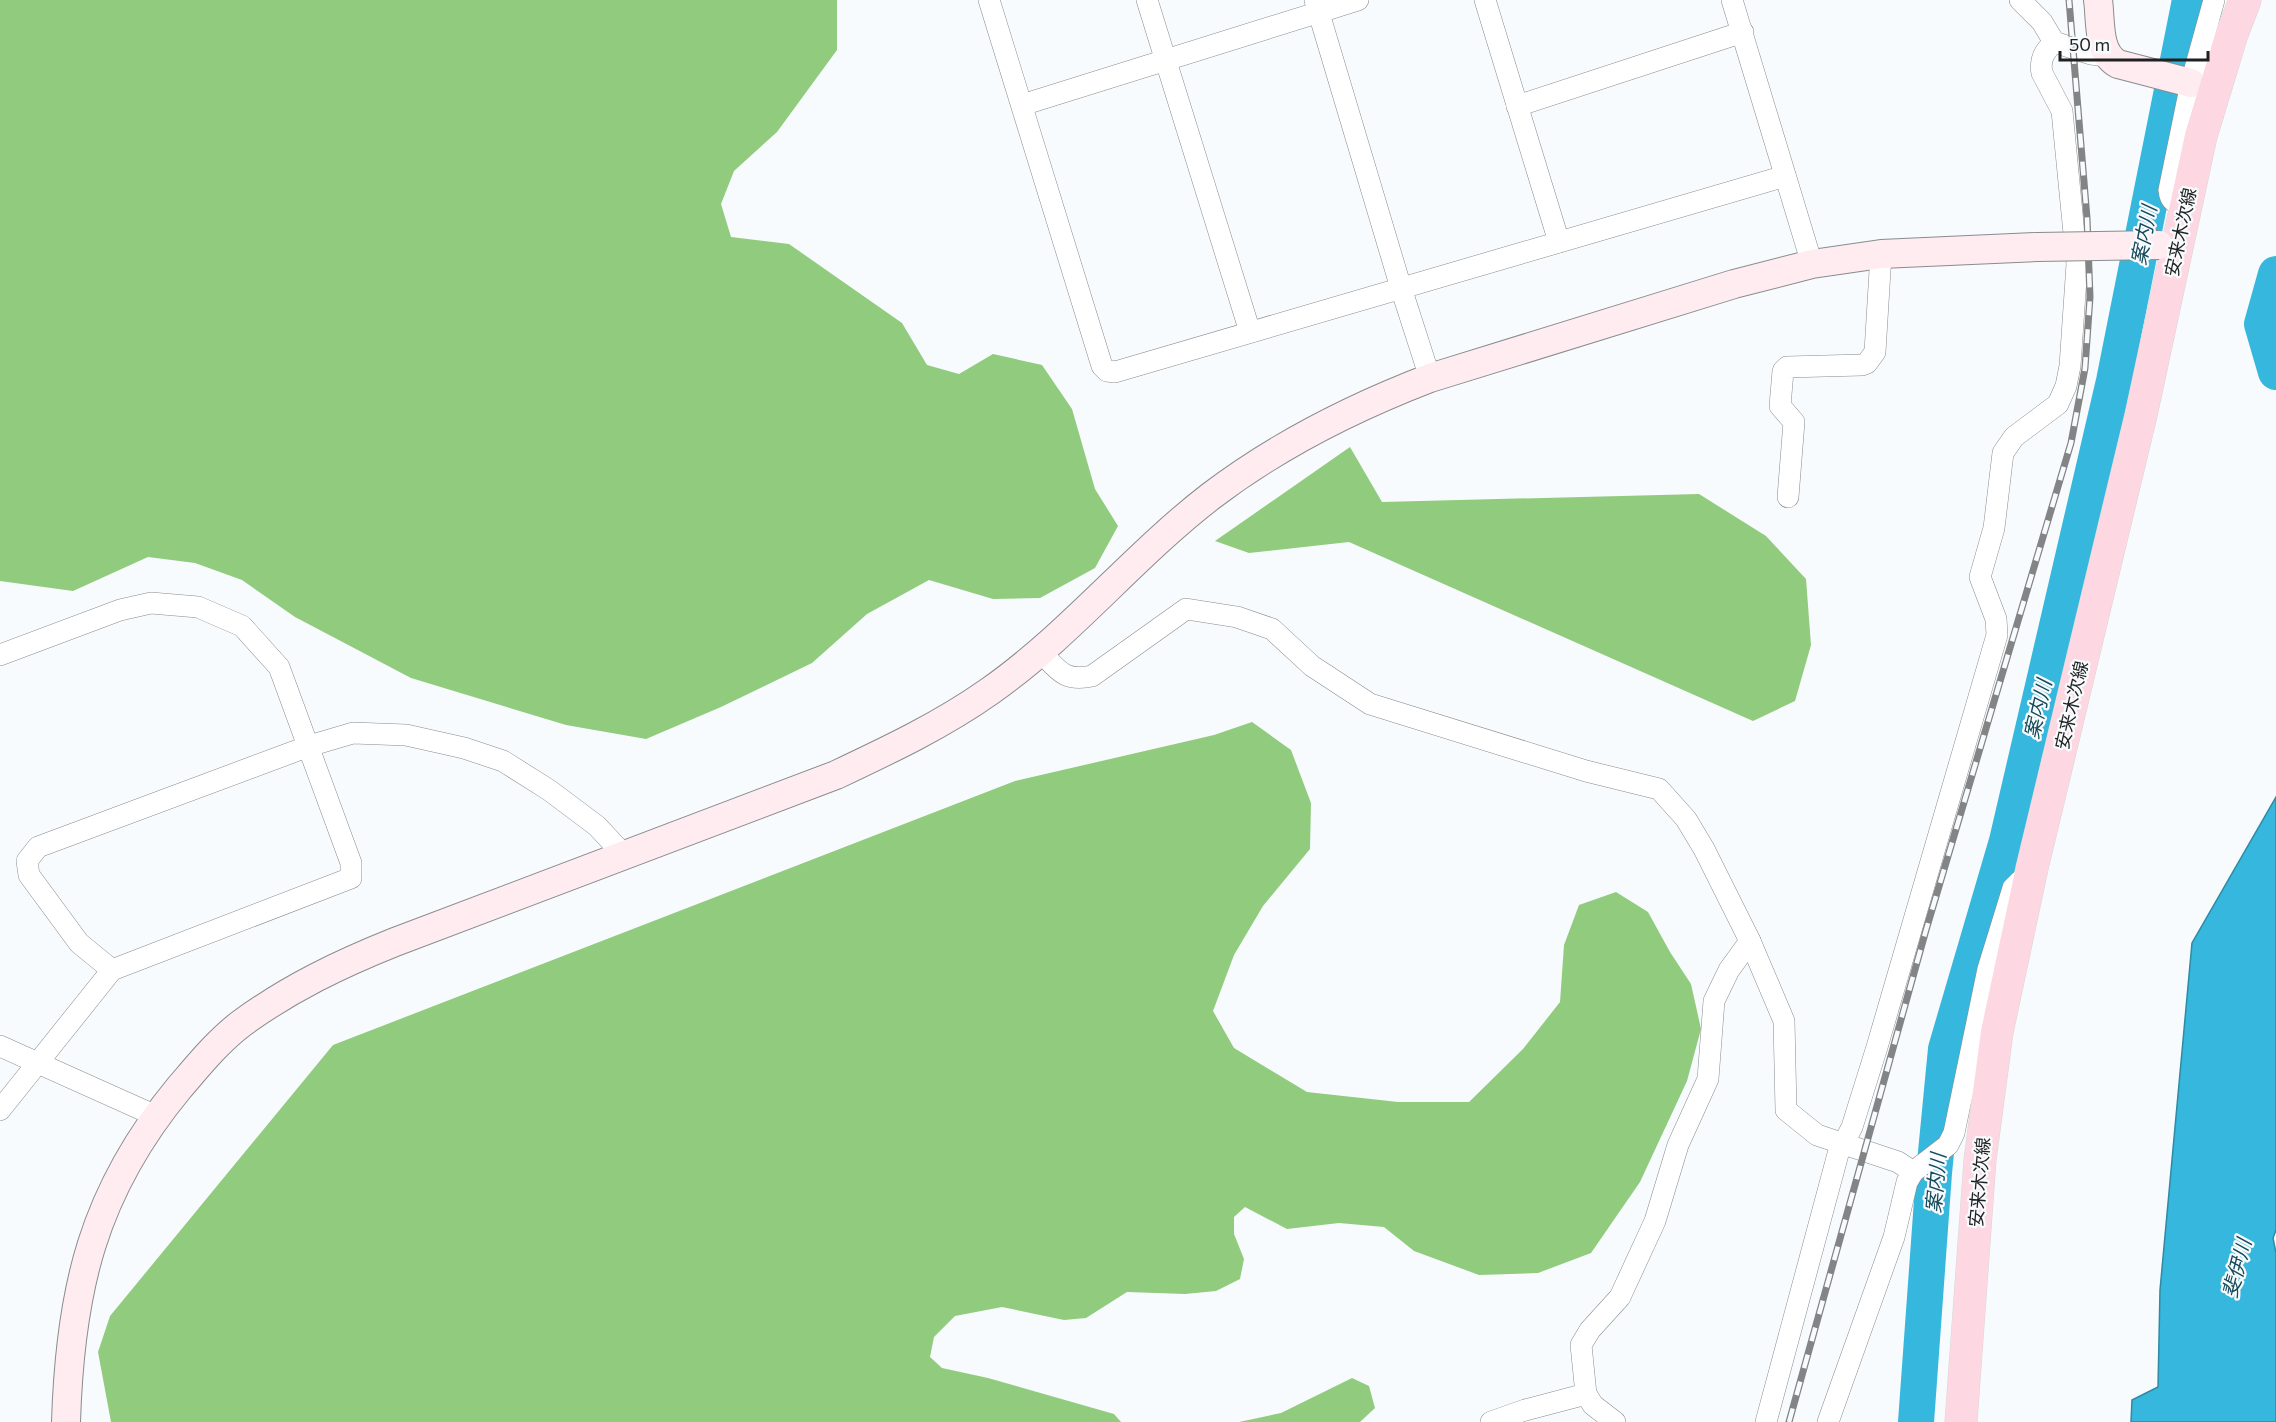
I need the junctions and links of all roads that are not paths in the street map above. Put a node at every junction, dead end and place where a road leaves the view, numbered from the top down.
1 (990, 0) edge
2 (1147, 0) edge
3 (1358, 0) edge
4 (1485, 0) edge
5 (1732, 0) edge
6 (2020, 0) edge
7 (2098, 0) edge
8 (2214, 0) edge
9 (2245, 0) edge
10 (1317, 6) edge
11 (1743, 32) junction
12 (2054, 42) junction
13 (2107, 56) junction
14 (1165, 60) junction
15 (2178, 80) junction
16 (1022, 105) junction
17 (1517, 106) junction
18 (1785, 176) junction
19 (2185, 205) junction
20 (1559, 242) junction
21 (2168, 245) junction
22 (1881, 254) junction
23 (1812, 264) junction
24 (1401, 288) junction
25 (1250, 332) junction
26 (1430, 378) junction
27 (1788, 497) dead end
28 (1041, 652) junction
29 (0, 655) edge
30 (309, 746) junction
31 (624, 855) junction
32 (2032, 867) junction
33 (1750, 941) junction
34 (112, 970) junction
35 (0, 1046) edge
36 (37, 1062) junction
37 (0, 1110) edge
38 (156, 1116) junction
39 (1843, 1145) junction
40 (1915, 1171) junction
41 (1586, 1394) junction
42 (66, 1422) edge
43 (1491, 1422) edge
44 (1615, 1422) edge
45 (1766, 1422) edge
46 (1828, 1422) edge
47 (1961, 1422) edge

1 - 16 street
2 - 14 street
3 - 10 street
4 - 17 street
5 - 11 street
6 - 12 street
7 - 13 street
8 - 15 street
9 - 19 main road, 安来木次線
10 - 14 street
10 - 24 street
11 - 17 street
11 - 18 street
12 - 13 street
12 - 39 street
13 - 15 street
14 - 16 street
14 - 25 street
15 - 19 street
16 - 25 street
17 - 20 street
18 - 20 street
18 - 23 street
19 - 21 main road, 安来木次線
20 - 24 street
21 - 22 street, bridge
21 - 32 main road, 安来木次線
22 - 23 street
22 - 27 street
23 - 26 street
24 - 25 street
24 - 26 street
26 - 28 street
28 - 31 street
28 - 33 street
29 - 30 street
30 - 31 street
30 - 34 street
30 - 34 street
31 - 38 street
32 - 40 street
32 - 47 main road, 安来木次線
33 - 39 street
33 - 41 street
34 - 36 street
35 - 36 street
36 - 37 street
36 - 38 street
38 - 42 street
39 - 40 street
39 - 45 street
40 - 46 street
41 - 43 street
41 - 44 street

